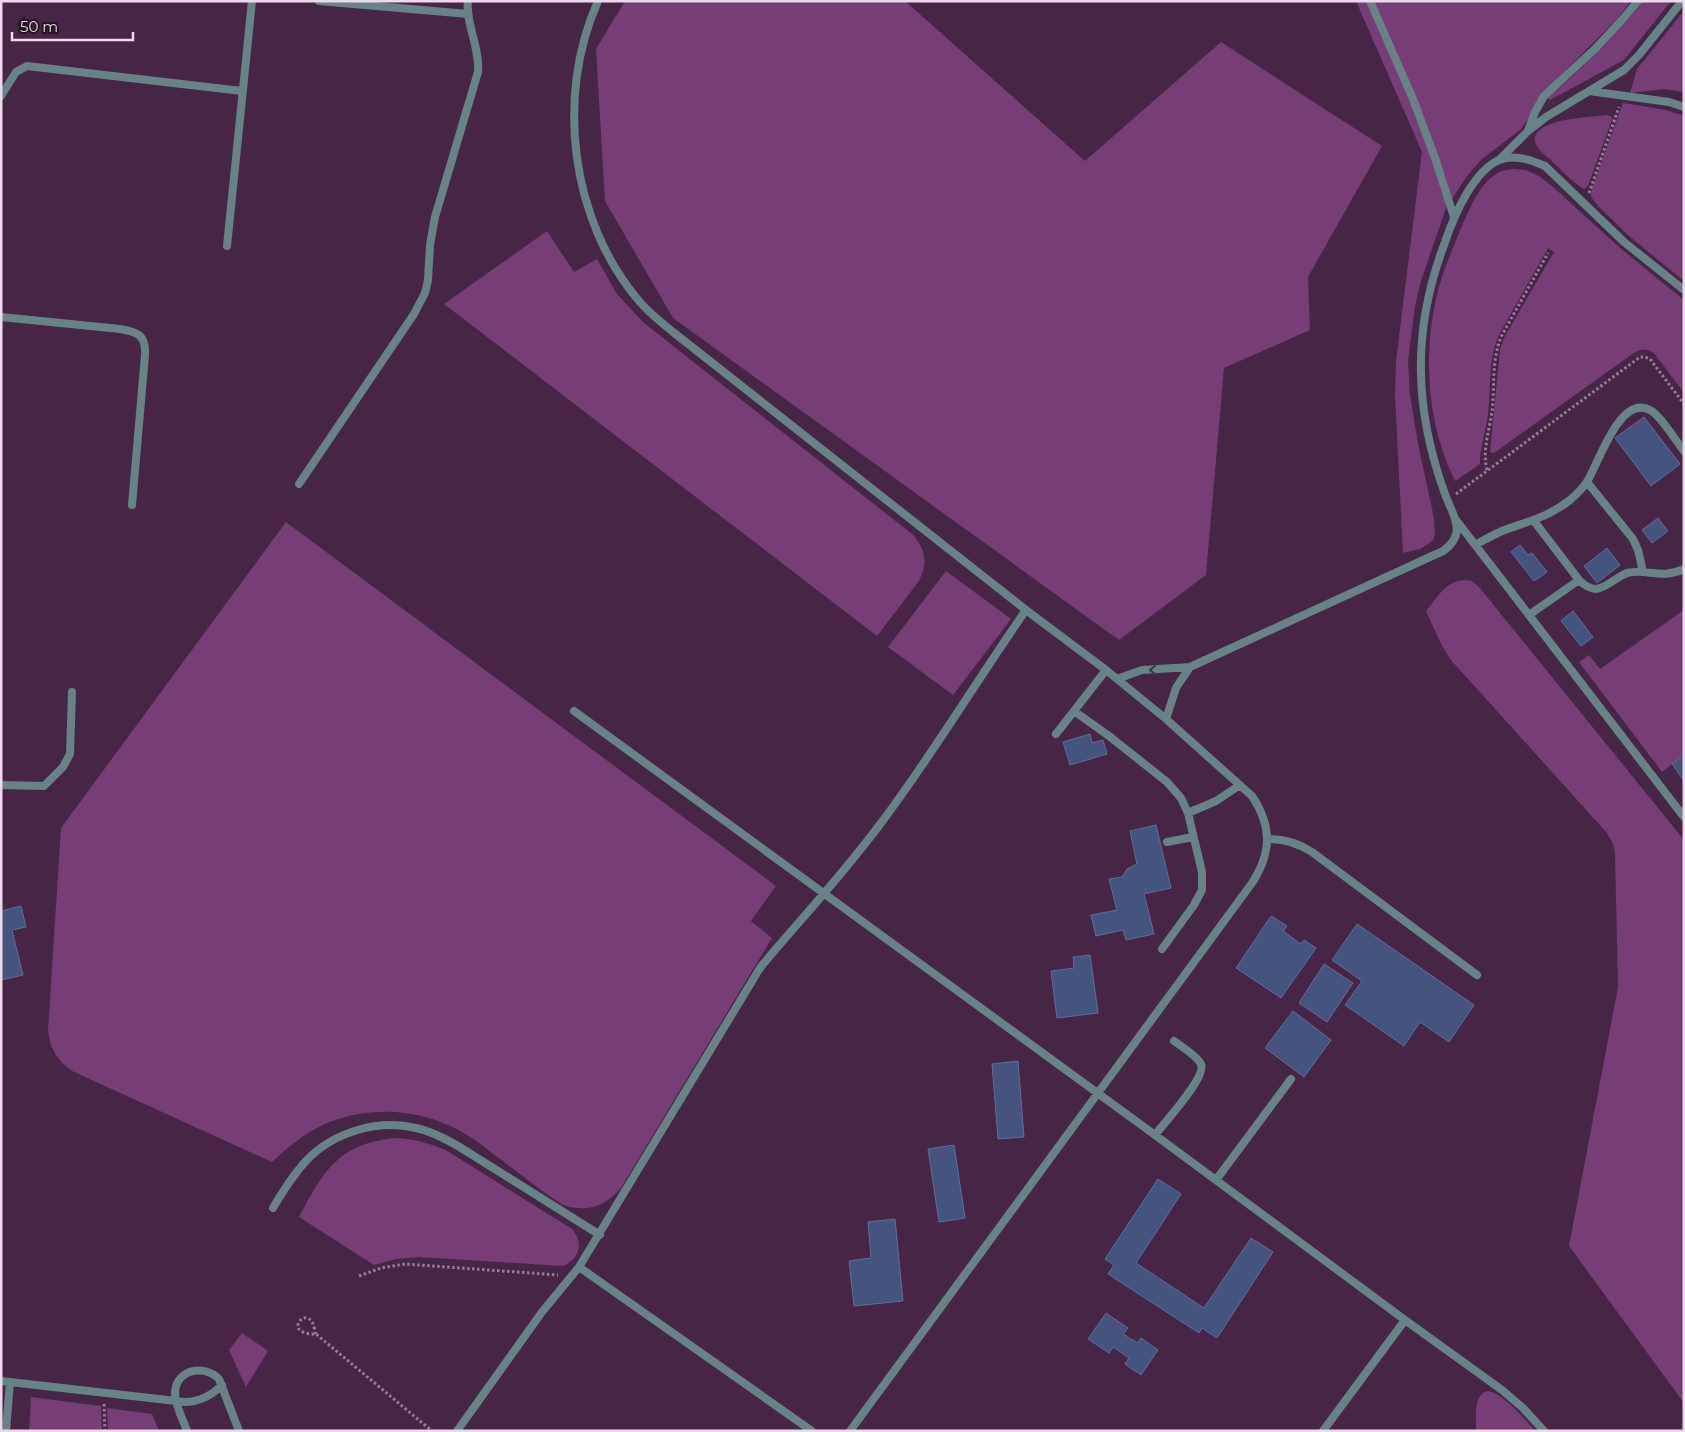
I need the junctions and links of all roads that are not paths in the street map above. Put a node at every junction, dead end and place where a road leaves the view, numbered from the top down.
1 (252, 1) edge
2 (319, 1) edge
3 (468, 1) edge
4 (598, 1) edge
5 (1370, 1) edge
6 (1638, 1) edge
7 (1682, 1) edge
8 (468, 14) junction
9 (242, 91) junction
10 (1589, 91) junction
11 (1, 96) edge
12 (1684, 106) edge
13 (1528, 131) junction
14 (1500, 159) junction
15 (1454, 217) junction
16 (227, 246) dead end
17 (1684, 290) edge
18 (1, 317) edge
19 (1684, 451) edge
20 (1587, 482) junction
21 (300, 484) dead end
22 (132, 505) dead end
23 (1456, 520) junction
24 (1534, 521) junction
25 (1475, 545) junction
26 (1684, 569) edge
27 (1643, 572) junction
28 (1579, 580) junction
29 (1026, 610) junction
30 (1529, 615) junction
31 (1190, 667) junction
32 (1106, 670) junction
33 (1117, 679) junction
34 (72, 692) dead end
35 (574, 711) dead end
36 (1074, 711) junction
37 (1166, 719) junction
38 (1056, 734) dead end
39 (1, 785) edge
40 (1240, 785) junction
41 (1188, 813) junction
42 (1684, 817) edge
43 (1193, 837) junction
44 (1268, 839) junction
45 (1167, 842) dead end
46 (824, 894) junction
47 (1162, 949) dead end
48 (1477, 975) dead end
49 (1174, 1041) dead end
50 (1291, 1079) dead end
51 (1098, 1093) junction
52 (1155, 1135) junction
53 (1216, 1180) junction
54 (273, 1208) dead end
55 (600, 1236) junction
56 (580, 1267) junction
57 (1405, 1320) junction
58 (1, 1381) edge
59 (10, 1382) junction
60 (222, 1385) junction
61 (176, 1401) junction
62 (6, 1431) edge
63 (187, 1431) edge
64 (240, 1431) edge
65 (457, 1431) edge
66 (812, 1431) edge
67 (850, 1431) edge
68 (1323, 1431) edge
69 (1544, 1431) edge

1 - 9 lane
2 - 8 lane
3 - 8 lane
4 - 29 lane
5 - 15 lane
6 - 13 lane
7 - 10 lane
8 - 21 lane
9 - 11 lane
9 - 16 lane
10 - 12 lane
10 - 13 lane
13 - 14 lane
14 - 15 lane
14 - 17 lane
15 - 23 lane
18 - 22 lane
19 - 20 lane
20 - 24 lane
20 - 27 lane
23 - 25 lane
23 - 31 lane
24 - 25 lane
24 - 28 lane
25 - 30 lane
26 - 27 lane
27 - 28 lane
28 - 30 lane
29 - 32 lane
29 - 46 lane
30 - 42 lane
31 -> 33 lane
31 - 37 lane
32 - 33 lane
32 - 36 lane
33 - 37 lane
34 - 39 lane
35 - 46 lane
36 - 38 lane
36 - 41 lane
37 - 40 lane
40 - 41 lane
40 - 44 lane
41 - 43 lane
43 - 45 lane
43 - 47 lane
44 - 48 lane
44 - 51 lane
46 - 51 lane
46 - 55 lane
49 - 52 lane
50 - 53 lane
51 - 52 lane
51 - 67 lane
52 - 53 lane
53 - 57 lane
54 - 55 lane
55 - 56 lane
56 - 65 lane
56 - 66 lane
57 - 68 lane
57 - 69 lane
58 - 59 lane
59 - 61 lane
59 - 62 lane
60 - 61 lane
60 - 61 lane
60 - 64 lane
61 - 63 lane

